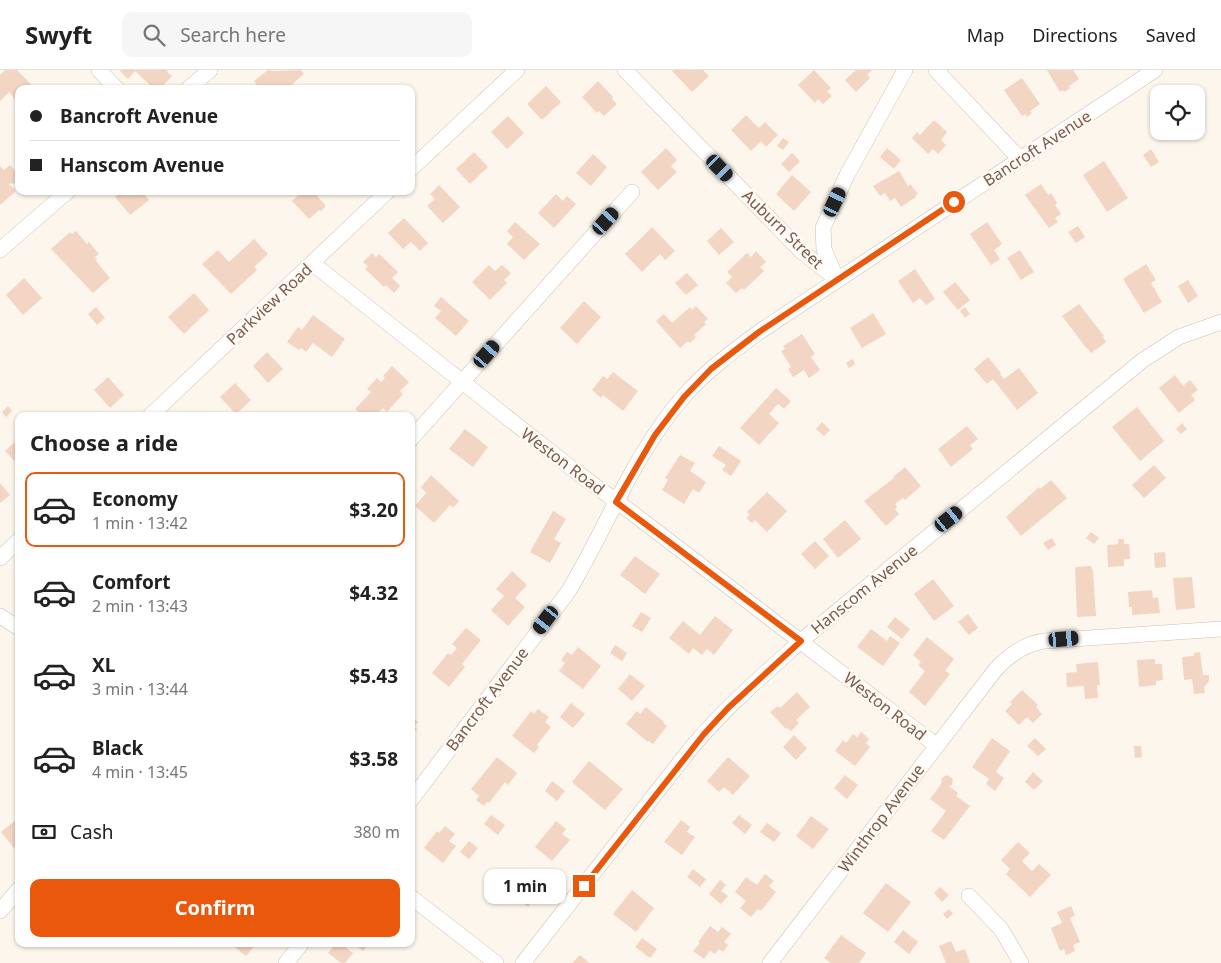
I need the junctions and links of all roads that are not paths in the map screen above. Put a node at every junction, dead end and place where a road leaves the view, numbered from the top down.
1 (99, 70) edge
2 (210, 70) edge
3 (517, 70) edge
4 (625, 70) edge
5 (905, 70) edge
6 (936, 70) edge
7 (1155, 70) edge
8 (113, 85) edge
9 (193, 85) edge
10 (1020, 159) junction
11 (415, 166) edge
12 (632, 192) dead end
13 (63, 195) edge
14 (384, 195) edge
15 (0, 250) edge
16 (312, 263) junction
17 (837, 279) junction
18 (1221, 322) edge
19 (462, 383) junction
20 (154, 412) edge
21 (415, 435) edge
22 (616, 502) junction
23 (15, 544) edge
24 (0, 558) edge
25 (0, 616) edge
26 (15, 625) edge
27 (1221, 629) edge
28 (801, 641) junction
29 (937, 746) junction
30 (415, 795) edge
31 (15, 894) edge
32 (969, 896) dead end
33 (415, 900) edge
34 (0, 911) edge
35 (299, 947) edge
36 (286, 963) edge
37 (496, 963) edge
38 (523, 963) edge
39 (770, 963) edge
40 (1021, 963) edge

1 - 8 street
2 - 9 street
3 - 11 street
4 - 17 street, Auburn Street
5 - 17 street
6 - 10 street
7 - 10 street, Bancroft Avenue
10 - 17 street, Bancroft Avenue
12 - 19 street
13 - 15 street
14 - 16 street, Parkview Road
16 - 19 street, Weston Road
16 - 20 street, Parkview Road
17 - 22 street, Bancroft Avenue
18 - 28 street, Hanscom Avenue
19 - 21 street
19 - 22 street, Weston Road
22 - 28 street, Weston Road
22 - 30 street, Bancroft Avenue
23 - 24 street
25 - 26 street
27 - 29 street, Winthrop Avenue
28 - 29 street, Weston Road
28 - 38 street, Hanscom Avenue
29 - 39 street, Winthrop Avenue
31 - 34 street
32 - 40 street
33 - 37 street
35 - 36 street

